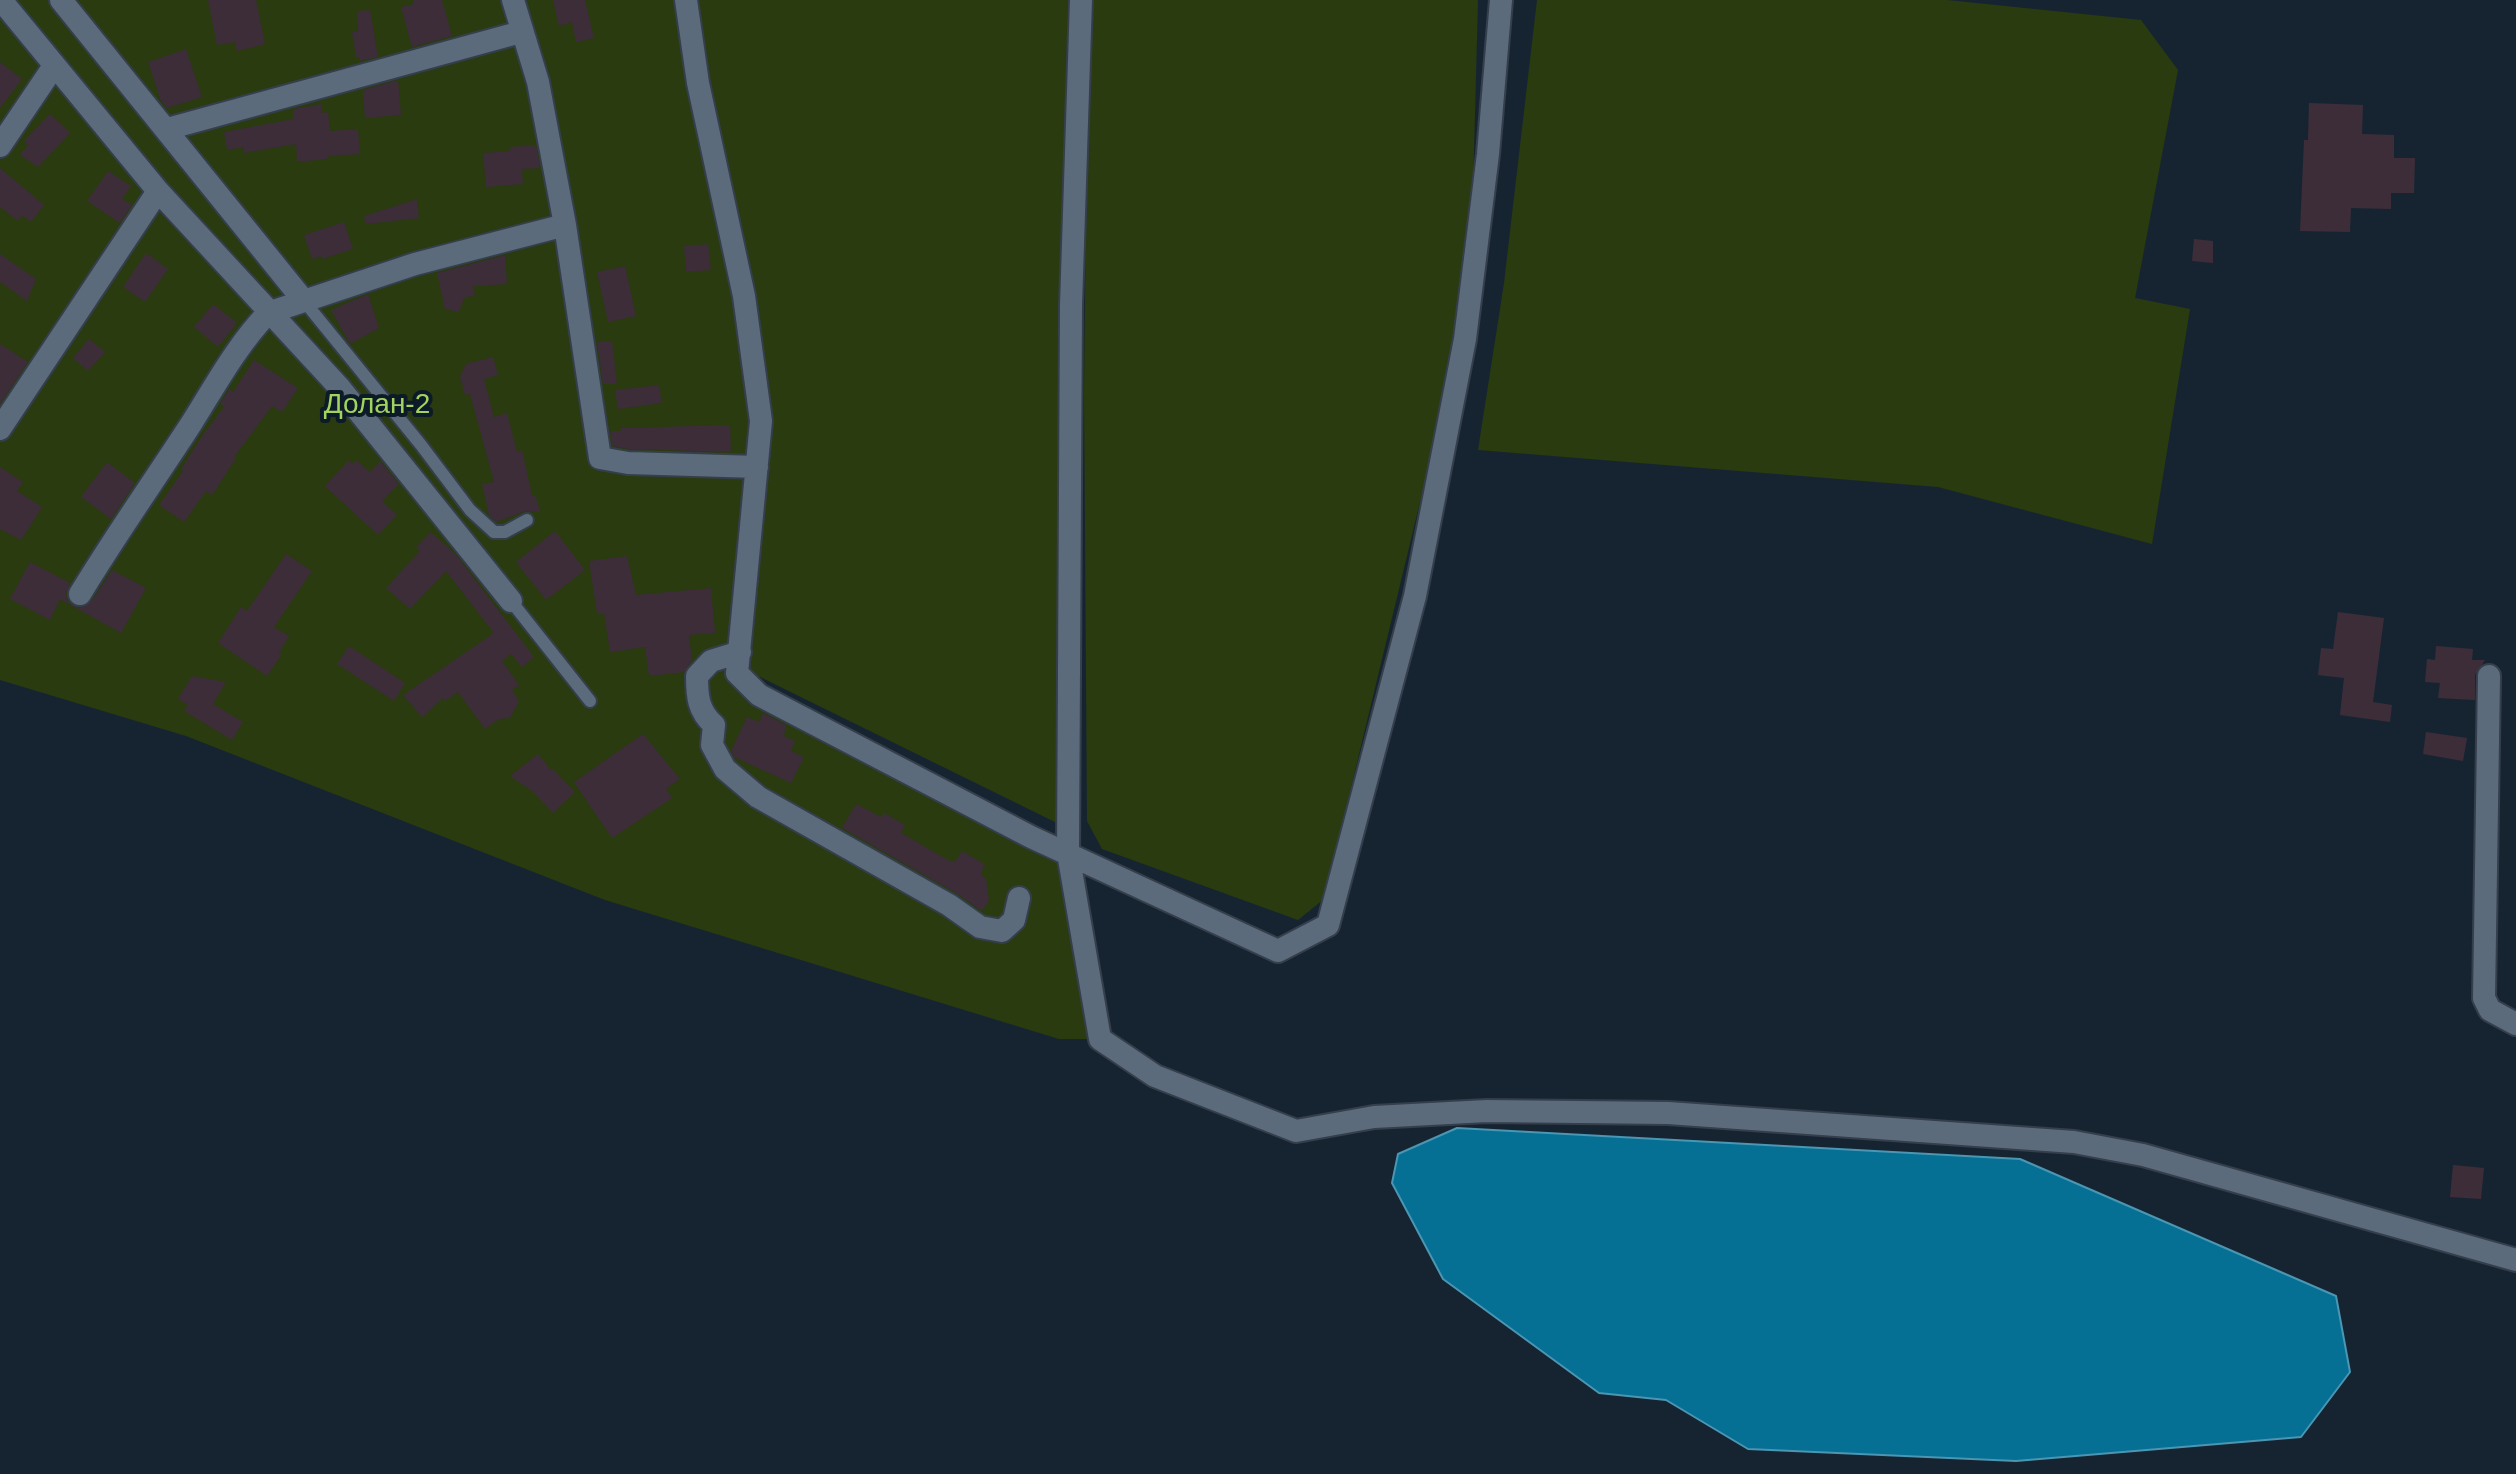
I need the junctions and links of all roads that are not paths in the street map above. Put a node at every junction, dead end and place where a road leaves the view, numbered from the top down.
1 (1, 0) edge
2 (61, 0) edge
3 (513, 0) edge
4 (686, 0) edge
5 (1081, 0) edge
6 (1501, 0) edge
7 (521, 32) junction
8 (54, 66) junction
9 (167, 129) junction
10 (0, 146) edge
11 (158, 191) junction
12 (565, 225) junction
13 (304, 301) junction
14 (268, 313) junction
15 (0, 429) edge
16 (757, 467) junction
17 (527, 520) dead end
18 (80, 594) dead end
19 (511, 601) joint
20 (740, 652) junction
21 (2489, 676) dead end
22 (590, 701) dead end
23 (1068, 853) junction
24 (1019, 898) dead end
25 (2516, 1024) edge
26 (2516, 1260) edge

1 - 8 street
2 - 9 street
3 - 7 street
4 - 16 street
5 - 23 street
6 - 23 street
7 - 9 street
7 - 12 street
8 - 10 street
8 - 11 street
9 - 13 street
11 - 14 street
11 - 15 street
12 - 13 street
12 - 16 street
13 - 14 street
13 - 17 lane
14 - 18 street
14 - 19 street
16 - 20 street
19 - 22 lane
20 - 23 street
20 - 24 street
21 - 25 street
23 - 26 street

